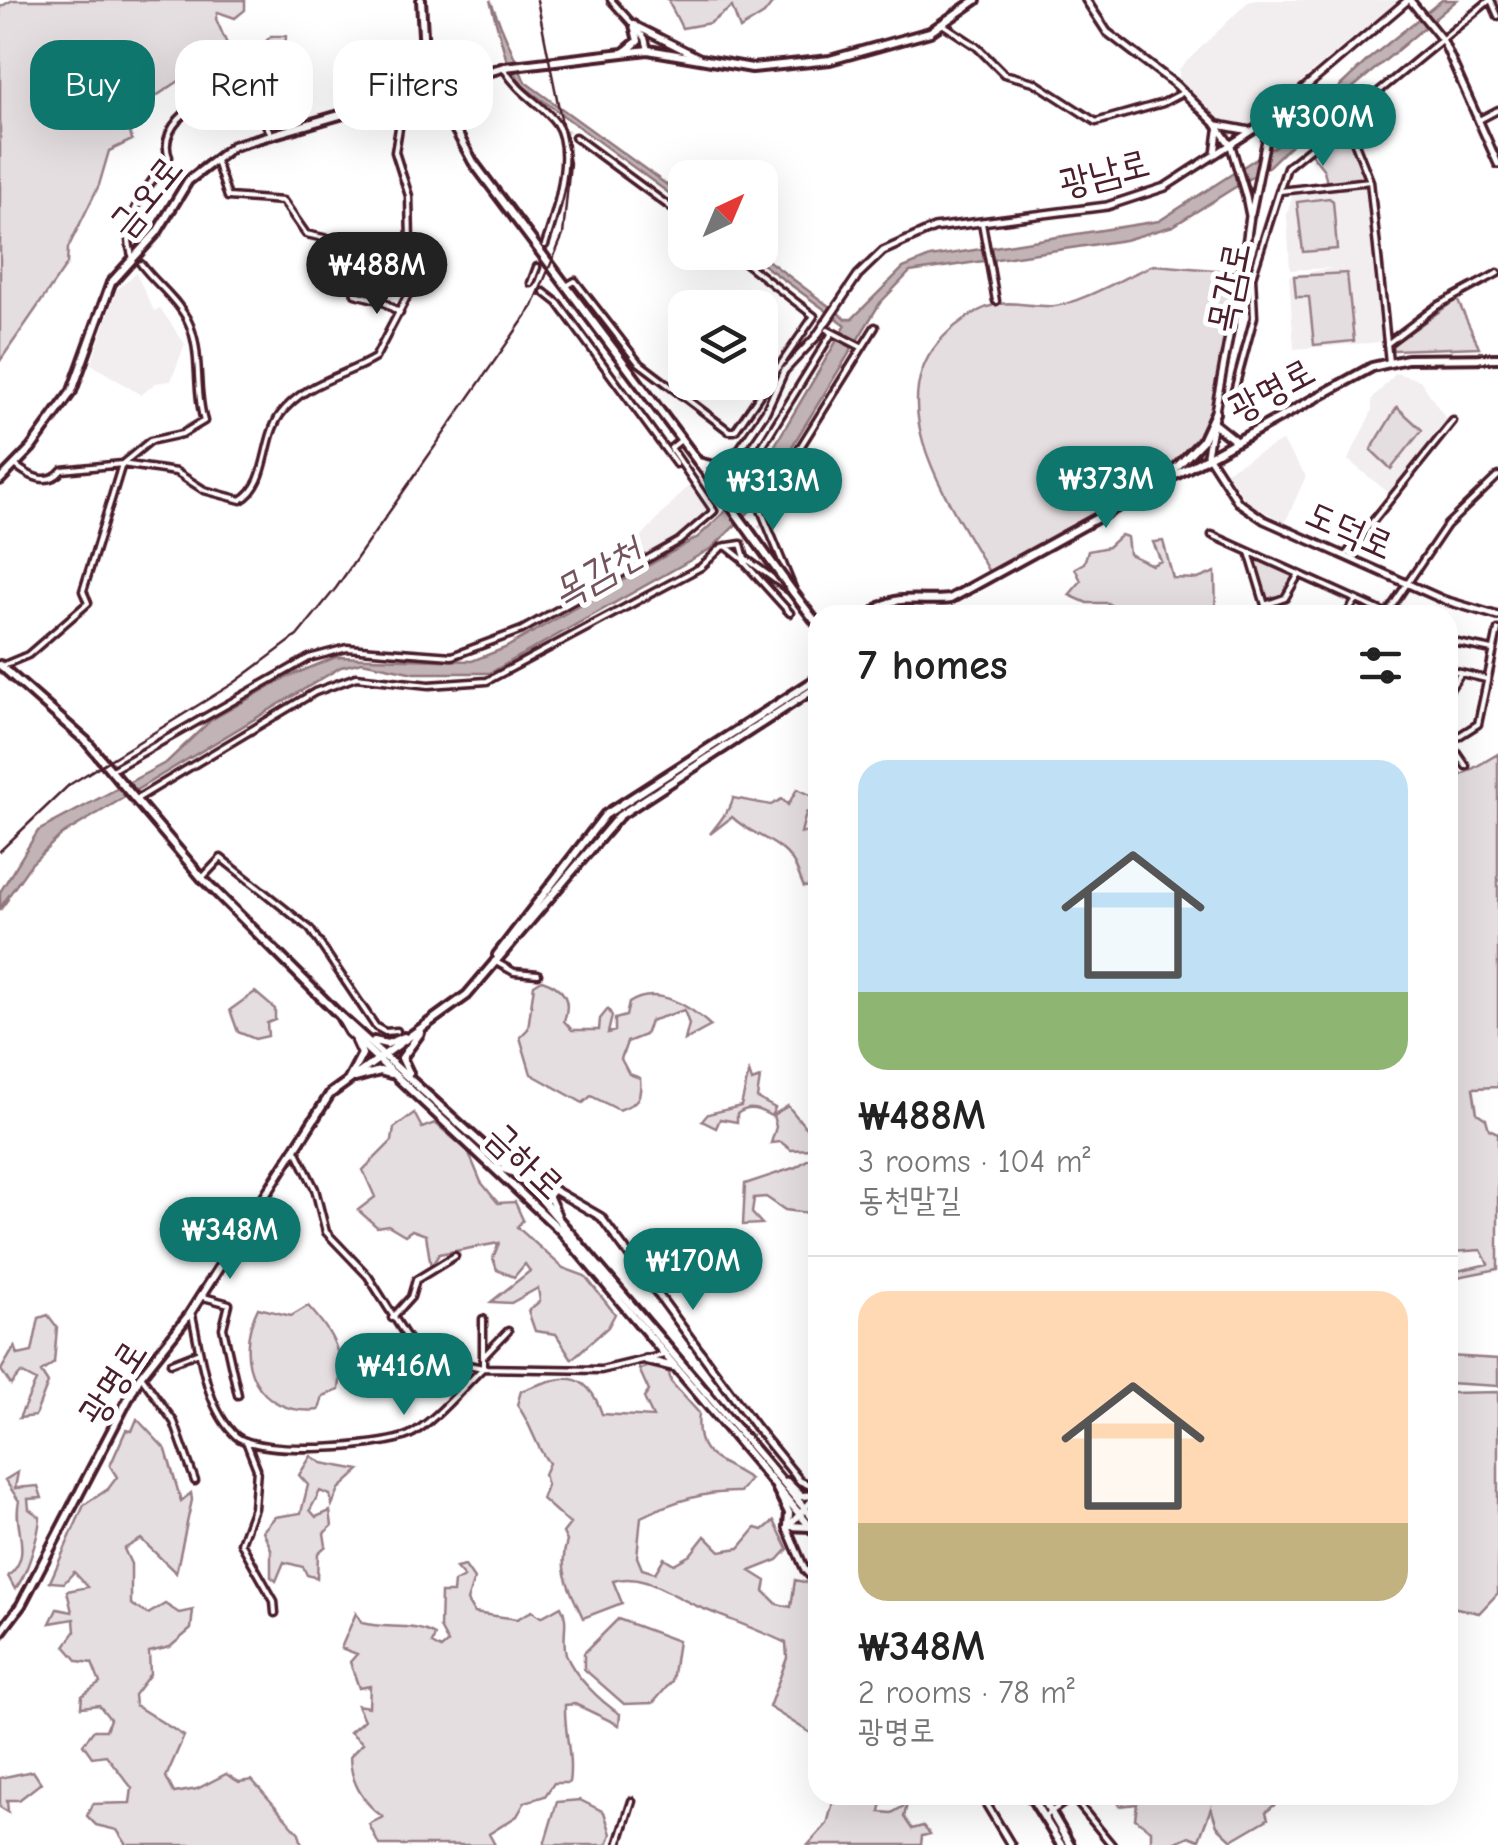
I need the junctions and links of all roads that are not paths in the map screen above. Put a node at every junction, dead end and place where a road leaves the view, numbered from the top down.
1 (421, 0) edge
2 (611, 0) edge
3 (976, 0) edge
4 (1086, 0) edge
5 (1409, 0) edge
6 (1490, 0) edge
7 (1498, 16) edge
8 (634, 25) junction
9 (944, 25) junction
10 (422, 40) edge
11 (1443, 41) junction
12 (648, 50) junction
13 (625, 52) junction
14 (701, 58) junction
15 (504, 67) junction
16 (493, 70) edge
17 (1184, 92) junction
18 (1290, 101) junction
19 (1498, 110) edge
20 (333, 114) edge
21 (1345, 118) junction
22 (1478, 120) junction
23 (1215, 124) junction
24 (398, 130) edge
25 (456, 130) edge
26 (1254, 130) junction
27 (270, 132) junction
28 (576, 136) tunnel mouth
29 (1231, 146) junction
30 (215, 157) junction
31 (1212, 158) junction
32 (1498, 164) edge
33 (1370, 181) junction
34 (1280, 191) junction
35 (668, 205) edge
36 (1250, 216) junction
37 (982, 223) junction
38 (546, 245) tunnel mouth
39 (133, 258) junction
40 (141, 264) dead end
41 (537, 267) tunnel mouth
42 (754, 270) edge
43 (1498, 273) edge
44 (532, 283) dead end
45 (566, 286) junction
46 (544, 292) dead end
47 (996, 301) dead end
48 (400, 313) junction
49 (875, 327) dead end
50 (1386, 344) junction
51 (860, 347) junction
52 (1498, 358) edge
53 (1389, 362) junction
54 (1233, 394) dead end
55 (1215, 413) junction
56 (1453, 421) dead end
57 (1214, 423) junction
58 (656, 434) junction
59 (1240, 438) junction
60 (681, 440) junction
61 (671, 448) junction
62 (1207, 454) junction
63 (734, 457) junction
64 (696, 460) junction
65 (122, 464) junction
66 (15, 465) junction
67 (683, 471) junction
68 (1172, 474) junction
69 (1498, 476) edge
70 (0, 480) edge
71 (715, 485) junction
72 (733, 493) tunnel mouth
73 (1212, 535) dead end
74 (726, 546) junction
75 (1249, 551) junction
76 (1345, 556) junction
77 (747, 562) junction
78 (1299, 574) junction
79 (1406, 585) junction
80 (795, 595) junction
81 (1356, 600) junction
82 (881, 605) edge
83 (1265, 605) joint
84 (1353, 605) edge
85 (1367, 605) edge
86 (1394, 605) edge
87 (808, 612) edge
88 (790, 613) dead end
89 (1498, 616) edge
90 (1498, 630) edge
91 (1458, 643) edge
92 (1493, 650) junction
93 (1, 666) edge
94 (1458, 672) edge
95 (1461, 673) junction
96 (1458, 677) edge
97 (1486, 679) junction
98 (808, 684) edge
99 (1458, 736) edge
100 (1458, 754) edge
101 (1466, 766) dead end
102 (110, 771) junction
103 (135, 800) junction
104 (202, 878) junction
105 (494, 961) junction
106 (538, 974) dead end
107 (340, 1017) junction
108 (423, 1028) junction
109 (396, 1031) dead end
110 (355, 1038) junction
111 (369, 1039) junction
112 (381, 1057) junction
113 (399, 1078) junction
114 (412, 1079) junction
115 (349, 1080) junction
116 (484, 1145) junction
117 (293, 1147) junction
118 (492, 1166) junction
119 (518, 1176) junction
120 (542, 1184) junction
121 (554, 1190) junction
122 (558, 1217) junction
123 (455, 1256) dead end
124 (200, 1296) junction
125 (191, 1310) junction
126 (392, 1318) junction
127 (483, 1319) dead end
128 (508, 1331) dead end
129 (656, 1344) junction
130 (201, 1351) junction
131 (668, 1353) junction
132 (484, 1356) junction
133 (646, 1360) junction
134 (171, 1363) dead end
135 (675, 1367) junction
136 (483, 1368) junction
137 (141, 1376) junction
138 (238, 1395) dead end
139 (246, 1441) junction
140 (776, 1478) junction
141 (194, 1481) dead end
142 (808, 1486) edge
143 (808, 1494) edge
144 (808, 1503) edge
145 (802, 1511) junction
146 (808, 1517) edge
147 (808, 1524) edge
148 (788, 1526) junction
149 (808, 1573) edge
150 (275, 1613) dead end
151 (0, 1633) edge
152 (632, 1801) dead end
153 (987, 1805) edge
154 (1039, 1805) edge
155 (1044, 1805) edge
156 (1060, 1805) edge
157 (1080, 1805) edge
158 (1048, 1814) junction
159 (618, 1845) edge
160 (1011, 1845) edge
161 (1061, 1845) edge
162 (1070, 1845) edge
163 (1112, 1845) edge

1 - 10 main road
2 - 8 street
3 - 9 main road
4 - 17 street
5 - 11 street
5 - 18 street, 광남로
6 - 7 street
6 - 11 street, 목감로
8 - 12 street
8 - 13 main road
8 - 14 street
9 - 14 main road
9 - 17 street
11 - 21 street, 목감로
11 - 22 street
12 - 13 main road
12 - 14 main road
13 - 15 main road, 금오로
15 - 16 main road, 금오로
15 - 38 street
17 - 23 street
18 - 26 street, 광남로
18 - 36 street
19 - 22 street
20 - 27 main road, 금오로
21 - 33 street
21 - 34 street, 목감로
22 - 32 street
23 - 26 street
23 - 29 street
23 - 31 street
24 - 48 street
25 - 45 main road
26 - 29 street, 광남로
27 - 30 main road, 금오로
27 - 39 street
28 - 35 street
29 - 31 street, 광남로
29 - 36 street
30 - 39 main road, 금오로
30 - 48 street
31 - 37 street, 광남로
33 - 34 street
33 - 50 street
34 - 54 street, 목감로
36 - 55 street
37 - 47 street
37 - 63 street, 광남로
39 - 66 main road, 금오로
40 - 65 street
41 - 44 street
42 - 45 street
43 - 50 street
45 - 60 main road
46 - 58 street
48 - 65 street
49 - 51 street
50 - 53 street
51 - 72 street
51 - 80 street
52 - 53 main road, 광명로
53 - 59 main road, 광명로
55 - 57 street
55 - 68 main road
56 - 76 street
57 - 59 main road
57 - 62 street
58 - 61 street
58 - 67 street
59 - 62 main road, 광명로
60 - 61 street
60 - 64 main road
61 - 67 street
62 - 68 main road, 광명로
62 - 76 street, 도덕로
63 - 64 main road
63 - 71 street
64 - 71 main road
65 - 66 street
65 - 93 street
66 - 70 main road, 금오로
67 - 102 street
68 - 82 main road, 광명로
69 - 79 street
71 - 80 main road, bridge
73 - 75 street
74 - 77 street
74 - 77 street
74 - 103 street
75 - 78 street
75 - 83 street
76 - 79 street, 도덕로
77 - 80 street
77 - 88 street
78 - 81 street
78 - 83 street
79 - 86 street
79 - 89 street, 도덕로
80 - 87 main road
81 - 84 street
81 - 85 street
90 - 92 street
91 - 92 street
92 - 97 street
93 - 102 main road
94 - 95 street
95 - 96 street
95 - 97 street
97 - 99 street
98 - 105 main road, 광명로
100 - 101 street
102 - 103 main road, 금하로
103 - 104 main road, 금하로
104 - 107 main road, 금하로
104 - 109 street
105 - 106 street
105 - 108 main road, 광명로
107 - 110 main road, 금하로
107 - 111 main road, 금하로
108 - 111 main road
108 - 112 main road, 광명로
108 - 114 main road
110 - 112 main road, 금하로
110 - 115 main road
111 - 112 main road, 금하로
112 - 113 main road, 금하로
112 - 114 main road, 금하로
112 - 115 main road, 광명로
113 - 115 main road
113 - 118 main road, 금하로
114 - 116 main road, 금하로
115 - 117 main road, 광명로
116 - 119 main road, 금하로
116 - 120 main road
117 - 124 main road, 광명로
117 - 126 street
118 - 119 street
118 - 129 main road, 금하로
119 - 120 street
119 - 122 main road, 금하로
120 - 121 street
121 - 122 street
121 - 142 street
122 - 131 main road, 금하로
123 - 126 street
124 - 125 main road, 광명로
124 - 138 street
125 - 130 street
125 - 137 main road, 광명로
126 - 136 street
127 - 132 street
128 - 132 street
129 - 131 main road, 금하로
129 - 133 main road
130 - 134 street
130 - 139 street
131 - 133 street
131 - 135 main road, 금하로
131 - 140 main road, 금하로
132 - 136 street
133 - 135 main road
133 - 136 street
135 - 140 main road, 금하로
136 - 139 street
137 - 141 street
137 - 151 main road, 광명로
139 - 150 street
140 - 143 main road
140 - 145 main road, 금하로
140 - 148 main road
144 - 145 street
145 - 146 main road, 금하로
145 - 148 street
147 - 148 main road
148 - 149 street
152 - 159 street
153 - 160 street
154 - 158 main road
155 - 158 main road
156 - 158 street
157 - 163 street
158 - 161 main road
158 - 162 main road

